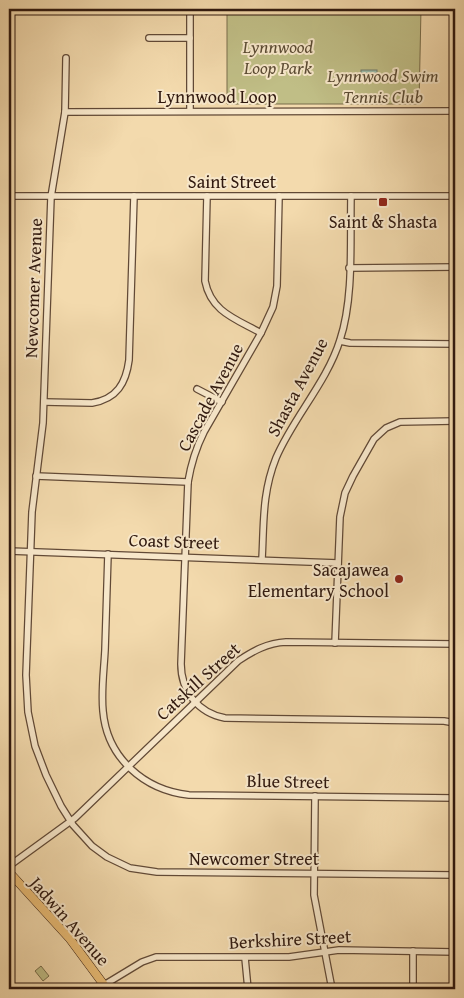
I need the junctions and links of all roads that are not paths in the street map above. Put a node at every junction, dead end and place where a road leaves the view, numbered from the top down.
1 (190, 9) edge
2 (149, 38) dead end
3 (190, 38) junction
4 (66, 58) dead end
5 (190, 111) junction
6 (455, 111) edge
7 (65, 112) junction
8 (9, 196) edge
9 (134, 196) junction
10 (208, 196) junction
11 (279, 196) junction
12 (352, 196) junction
13 (455, 196) edge
14 (51, 197) junction
15 (455, 267) edge
16 (349, 268) junction
17 (261, 334) junction
18 (340, 341) junction
19 (455, 344) edge
20 (197, 389) dead end
21 (44, 402) junction
22 (222, 402) junction
23 (455, 421) edge
24 (36, 476) junction
25 (188, 482) junction
26 (9, 551) edge
27 (31, 552) junction
28 (108, 554) junction
29 (185, 557) junction
30 (262, 559) junction
31 (338, 563) junction
32 (336, 643) junction
33 (455, 644) edge
34 (196, 703) junction
35 (455, 723) edge
36 (128, 767) junction
37 (315, 796) junction
38 (455, 798) edge
39 (71, 821) junction
40 (9, 866) edge
41 (9, 872) edge
42 (314, 873) junction
43 (455, 875) edge
44 (413, 951) junction
45 (324, 952) junction
46 (455, 952) edge
47 (245, 958) junction
48 (106, 987) edge
49 (248, 989) edge
50 (332, 989) edge
51 (413, 989) edge

1 - 3 street
2 - 3 street
3 - 5 street
4 - 7 street
5 - 6 street, Lynnwood Loop
5 - 7 street, Lynnwood Loop
7 - 14 street
8 - 14 street, Saint Street
9 - 10 street, Saint Street
9 - 14 street, Saint Street
9 - 21 street
10 - 11 street, Saint Street
10 - 17 street
11 - 12 street, Saint Street
11 - 17 street, Cascade Avenue
12 - 13 street, Saint Street
12 - 16 street, Shasta Avenue
14 - 21 street, Newcomer Avenue
15 - 16 street
16 - 18 street, Shasta Avenue
17 - 22 street, Cascade Avenue
18 - 19 street
18 - 30 street, Shasta Avenue
20 - 22 street
21 - 24 street, Newcomer Avenue
22 - 25 street, Cascade Avenue
23 - 31 street
24 - 25 street
24 - 27 street, Newcomer Avenue
25 - 29 street, Cascade Avenue
26 - 27 street, Coast Street
27 - 28 street, Coast Street
27 - 39 street, Newcomer Avenue
28 - 29 street, Coast Street
28 - 36 street, Blue Street
29 - 30 street, Coast Street
29 - 34 street, Cascade Avenue
30 - 31 street, Coast Street
31 - 32 street
32 - 33 street, Catskill Street
32 - 34 street, Catskill Street
34 - 35 street
34 - 36 street, Catskill Street
36 - 37 street, Blue Street
36 - 39 street, Catskill Street
37 - 38 street, Blue Street
37 - 42 street
39 - 40 street, Catskill Street
39 - 42 street, Newcomer Street
41 - 48 main road, Jadwin Avenue
42 - 43 street, Newcomer Street
42 - 45 street
44 - 45 street, Berkshire Street
44 - 46 street, Berkshire Street
44 - 51 street
45 - 47 street, Berkshire Street
45 - 50 street
47 - 48 street, Berkshire Street
47 - 49 street

